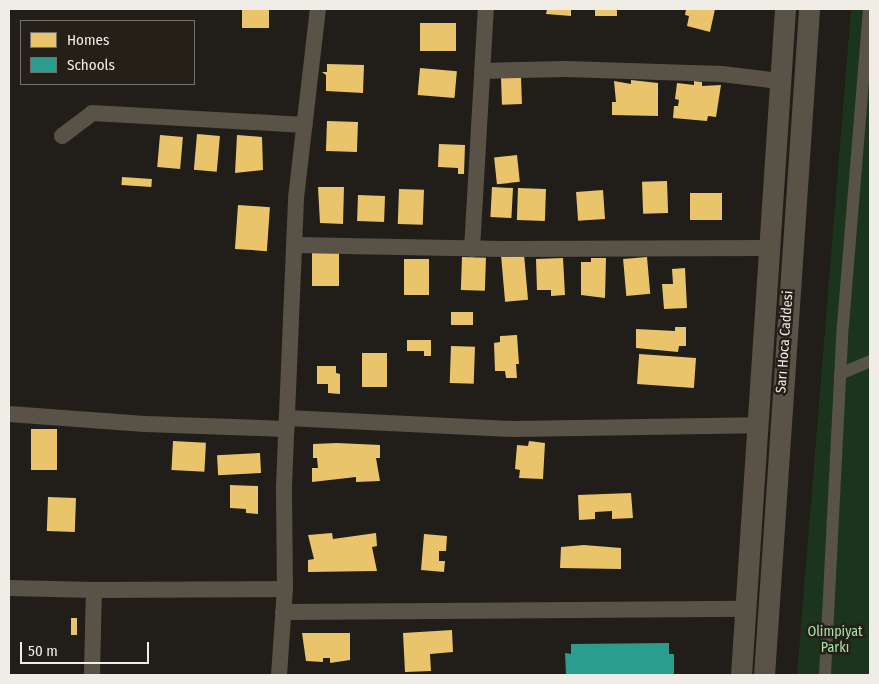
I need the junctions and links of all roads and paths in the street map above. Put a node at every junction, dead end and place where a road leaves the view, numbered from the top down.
1 (318, 9) edge
2 (486, 9) edge
3 (785, 9) edge
4 (809, 9) edge
5 (868, 9) edge
6 (482, 71) junction
7 (779, 81) junction
8 (305, 125) junction
9 (62, 136) dead end
10 (294, 245) junction
11 (767, 248) junction
12 (472, 249) junction
13 (870, 361) edge
14 (840, 374) junction
15 (9, 414) edge
16 (286, 423) junction
17 (756, 425) junction
18 (9, 588) edge
19 (285, 589) junction
20 (94, 590) junction
21 (745, 610) junction
22 (283, 612) junction
23 (92, 675) edge
24 (279, 675) edge
25 (742, 675) edge
26 (764, 675) edge
27 (825, 675) edge

1 - 8 street
2 - 6 street
3 - 7 street, Sarı Hoca Caddesi
4 - 26 street, Sarı Hoca Caddesi
5 - 14 street
6 - 7 street
6 - 12 street
7 - 11 street, Sarı Hoca Caddesi
8 - 9 street
8 - 10 street
10 - 12 street
10 - 16 street
11 - 12 street
11 - 17 street, Sarı Hoca Caddesi
13 - 14 street
14 - 27 street
15 - 16 street
16 - 17 street
16 - 19 street
17 - 21 street, Sarı Hoca Caddesi
18 - 20 street
19 - 20 street
19 - 22 street
20 - 23 street
21 - 22 street
21 - 25 street, Sarı Hoca Caddesi
22 - 24 street

